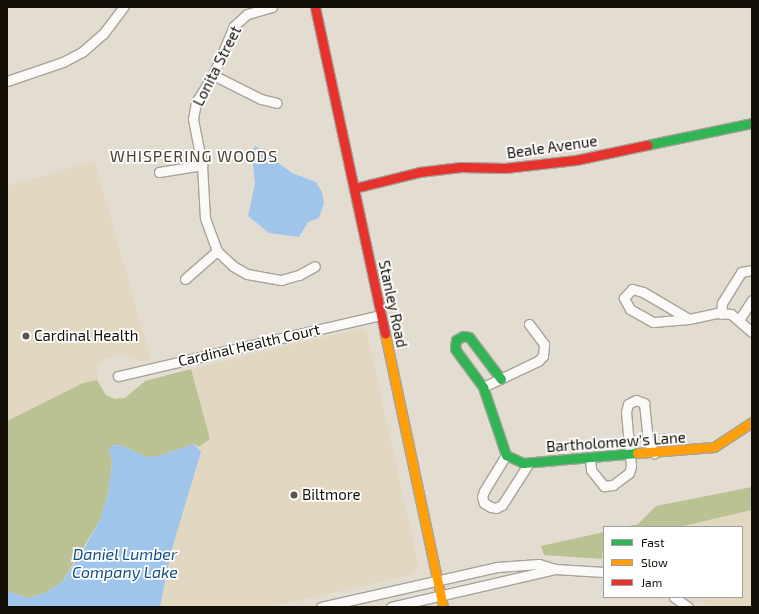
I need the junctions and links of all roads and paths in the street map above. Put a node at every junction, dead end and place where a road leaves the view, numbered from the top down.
1 (123, 7) edge
2 (272, 7) edge
3 (315, 7) edge
4 (213, 75) junction
5 (7, 81) edge
6 (277, 102) dead end
7 (752, 123) edge
8 (202, 165) junction
9 (159, 172) dead end
10 (355, 188) junction
11 (217, 251) junction
12 (314, 266) dead end
13 (752, 270) edge
14 (185, 278) dead end
15 (752, 300) edge
16 (721, 314) junction
17 (381, 315) junction
18 (689, 319) junction
19 (739, 320) junction
20 (529, 324) dead end
21 (752, 332) edge
22 (118, 376) dead end
23 (501, 379) junction
24 (483, 387) junction
25 (752, 423) edge
26 (654, 452) junction
27 (506, 455) junction
28 (629, 455) junction
29 (590, 458) junction
30 (529, 463) junction
31 (555, 569) junction
32 (603, 572) edge
33 (436, 579) junction
34 (440, 597) junction
35 (675, 598) edge
36 (321, 607) edge
37 (391, 607) edge
38 (443, 607) edge
39 (688, 607) edge

1 - 5 street
2 - 4 street, Lonita Street
3 - 10 street, Stanley Road
4 - 6 street
4 - 8 street, Lonita Street
7 - 10 street, Beale Avenue
8 - 9 street
8 - 11 street, Lonita Street
10 - 17 street, Stanley Road
11 - 12 street, Lonita Street
11 - 14 street
13 - 16 street
15 - 19 street
16 - 18 street
16 - 19 street
17 - 22 street, Cardinal Health Court
17 - 33 street, Stanley Road
18 - 18 street
19 - 21 street
20 - 23 street
23 - 24 street
23 - 24 street
24 - 27 street
25 - 26 street, Bartholomew's Lane
26 - 28 street, Bartholomew's Lane
26 - 28 street
27 - 30 street, Bartholomew's Lane
27 - 30 street
28 - 29 street, Bartholomew's Lane
28 - 29 street
29 - 30 street, Bartholomew's Lane
31 - 32 street
31 - 33 street
31 - 34 street
33 - 34 street, Stanley Road
33 - 36 street
34 - 37 street
34 - 38 street, Stanley Road
35 - 39 street

